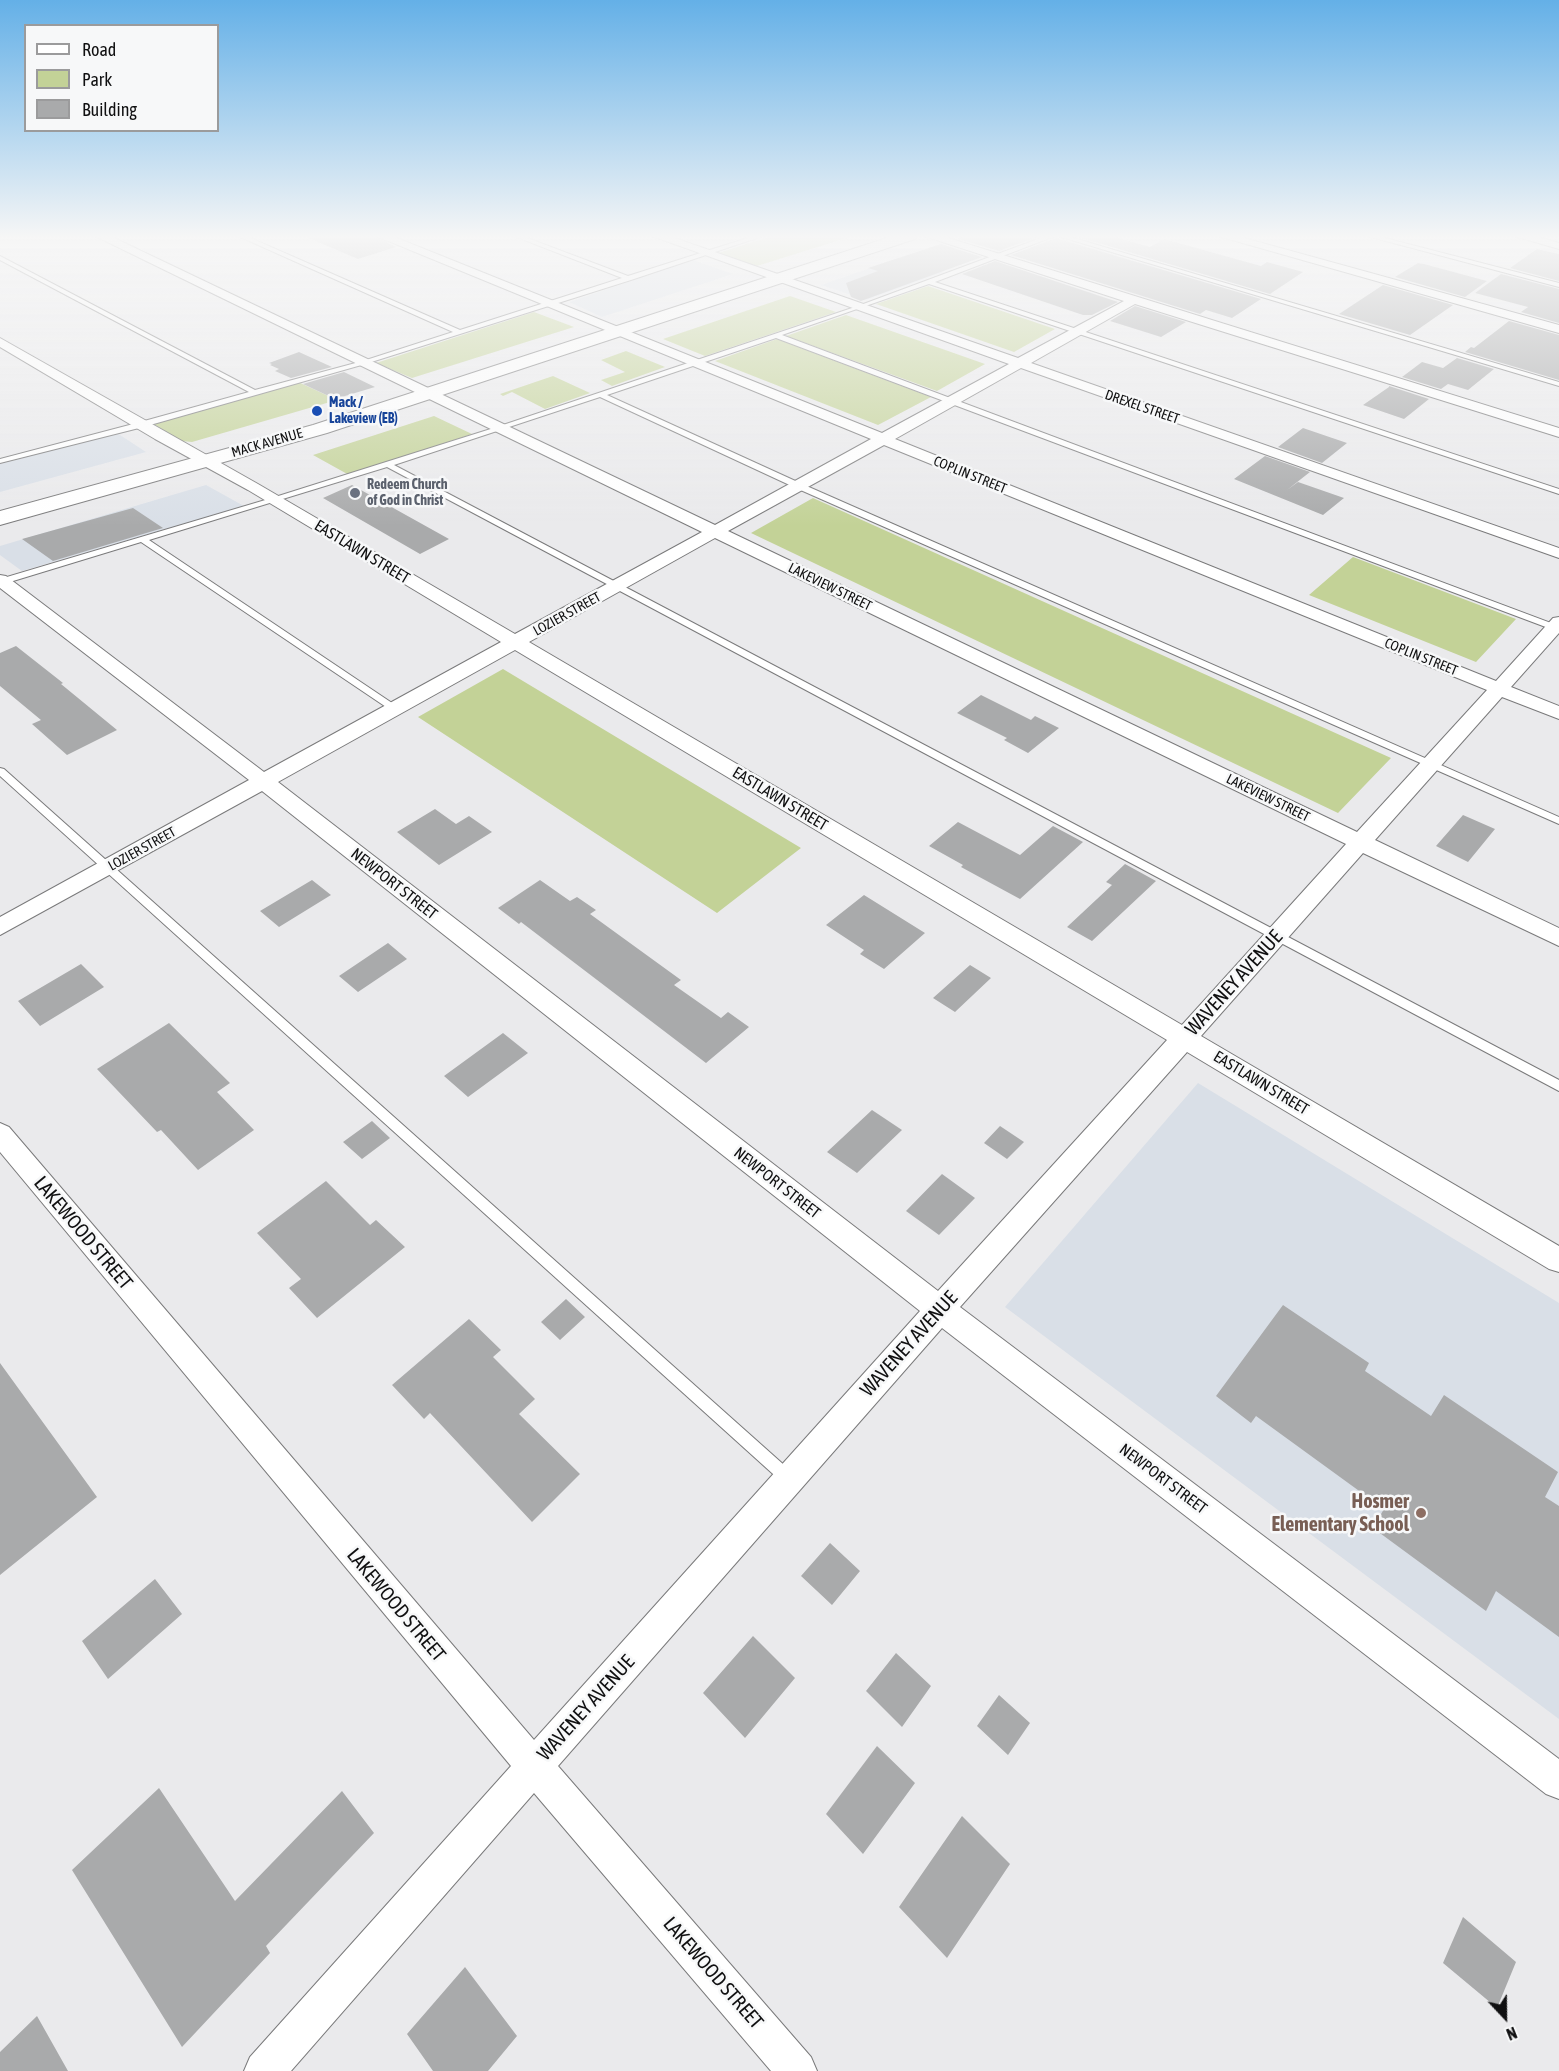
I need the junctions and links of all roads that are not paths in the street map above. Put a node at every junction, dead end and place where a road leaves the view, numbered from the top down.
1 (141, 333) edge
2 (300, 333) edge
3 (461, 333) edge
4 (615, 333) edge
5 (619, 333) edge
6 (782, 333) edge
7 (933, 333) edge
8 (1074, 333) edge
9 (1082, 333) edge
10 (1238, 333) edge
11 (1386, 333) edge
12 (775, 335) junction
13 (0, 342) edge
14 (692, 362) junction
15 (362, 363) junction
16 (1019, 363) junction
17 (1559, 384) edge
18 (254, 392) junction
19 (427, 394) junction
20 (599, 394) junction
21 (952, 401) junction
22 (140, 425) junction
23 (500, 429) junction
24 (1559, 433) edge
25 (882, 439) junction
26 (0, 452) edge
27 (10, 459) junction
28 (0, 461) edge
29 (205, 461) junction
30 (389, 465) junction
31 (799, 486) junction
32 (1559, 492) edge
33 (275, 500) junction
34 (0, 518) edge
35 (715, 532) junction
36 (143, 540) junction
37 (1559, 553) edge
38 (1, 581) edge
39 (617, 586) junction
40 (1557, 626) edge
41 (516, 643) junction
42 (1498, 689) junction
43 (395, 709) junction
44 (1559, 713) edge
45 (1430, 765) junction
46 (0, 771) edge
47 (264, 782) junction
48 (1559, 821) edge
49 (1360, 842) junction
50 (108, 868) junction
51 (0, 927) edge
52 (1276, 936) junction
53 (1559, 938) edge
54 (1185, 1038) junction
55 (1559, 1086) edge
56 (0, 1134) edge
57 (1559, 1260) edge
58 (940, 1309) junction
59 (789, 1479) junction
60 (534, 1767) junction
61 (1559, 1780) edge
62 (264, 2071) edge
63 (797, 2071) edge

1 - 18 lane
2 - 15 street, LAKEVIEW STREET
3 - 15 lane
4 - 19 main road, MACK AVENUE
5 - 14 street, COPLIN STREET
6 - 12 lane
7 - 16 street, DREXEL STREET
8 - 16 street, LOZIER STREET
9 - 32 lane
10 - 24 street
11 - 17 lane
12 - 14 lane
12 - 21 lane
13 - 22 street, EASTLAWN STREET
14 - 20 lane
14 - 25 street, COPLIN STREET
15 - 18 lane
15 - 19 street, LAKEVIEW STREET
16 - 21 street, LOZIER STREET
16 - 37 street, DREXEL STREET
18 - 22 lane
19 - 23 street, LAKEVIEW STREET
19 - 29 main road, MACK AVENUE
20 - 23 lane
20 - 31 lane
21 - 25 street, LOZIER STREET
21 - 40 lane
22 - 27 lane
22 - 29 street, EASTLAWN STREET
23 - 30 lane
23 - 35 street, LAKEVIEW STREET
25 - 31 street, LOZIER STREET
25 - 42 street, COPLIN STREET
26 - 27 lane
27 - 28 lane
29 - 33 street, EASTLAWN STREET
29 - 34 main road, MACK AVENUE
30 - 33 lane
30 - 39 lane
31 - 35 street, LOZIER STREET
31 - 45 lane
33 - 36 lane
33 - 41 street, EASTLAWN STREET
35 - 39 street, LOZIER STREET
35 - 49 street, LAKEVIEW STREET
36 - 38 lane
36 - 43 lane
38 - 47 street, NEWPORT STREET
39 - 41 street, LOZIER STREET
39 - 52 lane
40 - 42 street, WAVENEY AVENUE
41 - 43 street, LOZIER STREET
41 - 54 street, EASTLAWN STREET
42 - 44 street, COPLIN STREET
42 - 45 street, WAVENEY AVENUE
43 - 47 street, LOZIER STREET
45 - 48 lane
45 - 49 street, WAVENEY AVENUE
46 - 50 lane
47 - 50 street, LOZIER STREET
47 - 58 street, NEWPORT STREET
49 - 52 street, WAVENEY AVENUE
49 - 53 street, LAKEVIEW STREET
50 - 51 street, LOZIER STREET
50 - 59 lane
52 - 54 street, WAVENEY AVENUE
52 - 55 lane
54 - 57 street, EASTLAWN STREET
54 - 58 street, WAVENEY AVENUE
56 - 60 street, LAKEWOOD STREET
58 - 59 street, WAVENEY AVENUE
58 - 61 street, NEWPORT STREET
59 - 60 street, WAVENEY AVENUE
60 - 62 street, WAVENEY AVENUE
60 - 63 street, LAKEWOOD STREET

